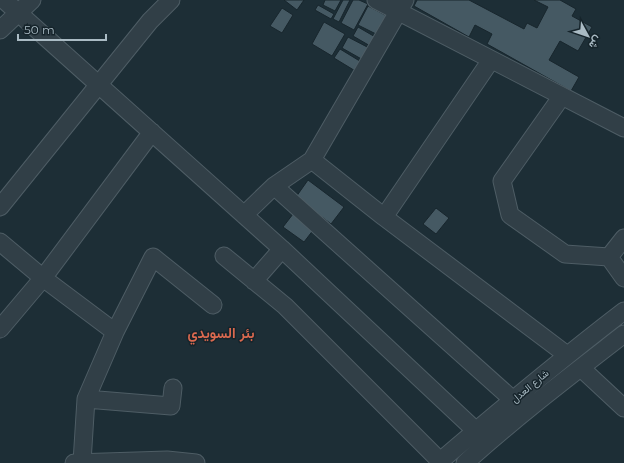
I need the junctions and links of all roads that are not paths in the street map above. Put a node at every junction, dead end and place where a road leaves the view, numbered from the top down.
1 (4, 0) edge
2 (32, 0) edge
3 (171, 0) edge
4 (376, 0) edge
5 (402, 6) edge
6 (18, 13) junction
7 (0, 30) edge
8 (491, 60) junction
9 (99, 84) junction
10 (562, 96) junction
11 (624, 128) edge
12 (152, 132) junction
13 (312, 160) junction
14 (274, 186) junction
15 (0, 207) edge
16 (244, 215) junction
17 (384, 217) junction
18 (624, 238) edge
19 (0, 242) edge
20 (282, 249) junction
21 (224, 256) dead end
22 (609, 257) junction
23 (43, 278) junction
24 (624, 278) edge
25 (254, 281) junction
26 (213, 305) dead end
27 (624, 311) edge
28 (0, 329) edge
29 (115, 332) junction
30 (624, 334) edge
31 (567, 355) junction
32 (581, 368) junction
33 (173, 388) dead end
34 (86, 399) junction
35 (513, 400) junction
36 (624, 408) edge
37 (475, 430) junction
38 (439, 462) edge
39 (78, 463) edge
40 (196, 463) edge
41 (465, 463) edge

1 - 6 street
2 - 6 street
3 - 9 street
4 - 5 street
5 - 8 street
5 - 13 street
6 - 7 street
6 - 9 street
8 - 10 street
8 - 17 street
9 - 12 street
9 - 15 street
10 - 11 street
10 - 22 street
12 - 16 street
12 - 23 street
13 - 14 street
13 - 17 street
14 - 16 street
14 - 35 street
16 - 20 street
17 - 31 street
18 - 22 street
19 - 23 street
20 - 25 street
20 - 37 street
21 - 25 street
22 - 24 street
23 - 28 street
23 - 29 street
25 - 38 street
26 - 29 street
27 - 31 street, شارع العدل
29 - 34 street
30 - 32 street, شارع العدل
31 - 35 street, شارع العدل
32 - 36 street
32 - 41 street, شارع العدل
33 - 34 street
34 - 39 street
35 - 37 street, شارع العدل
37 - 38 street, شارع العدل
39 - 40 street

